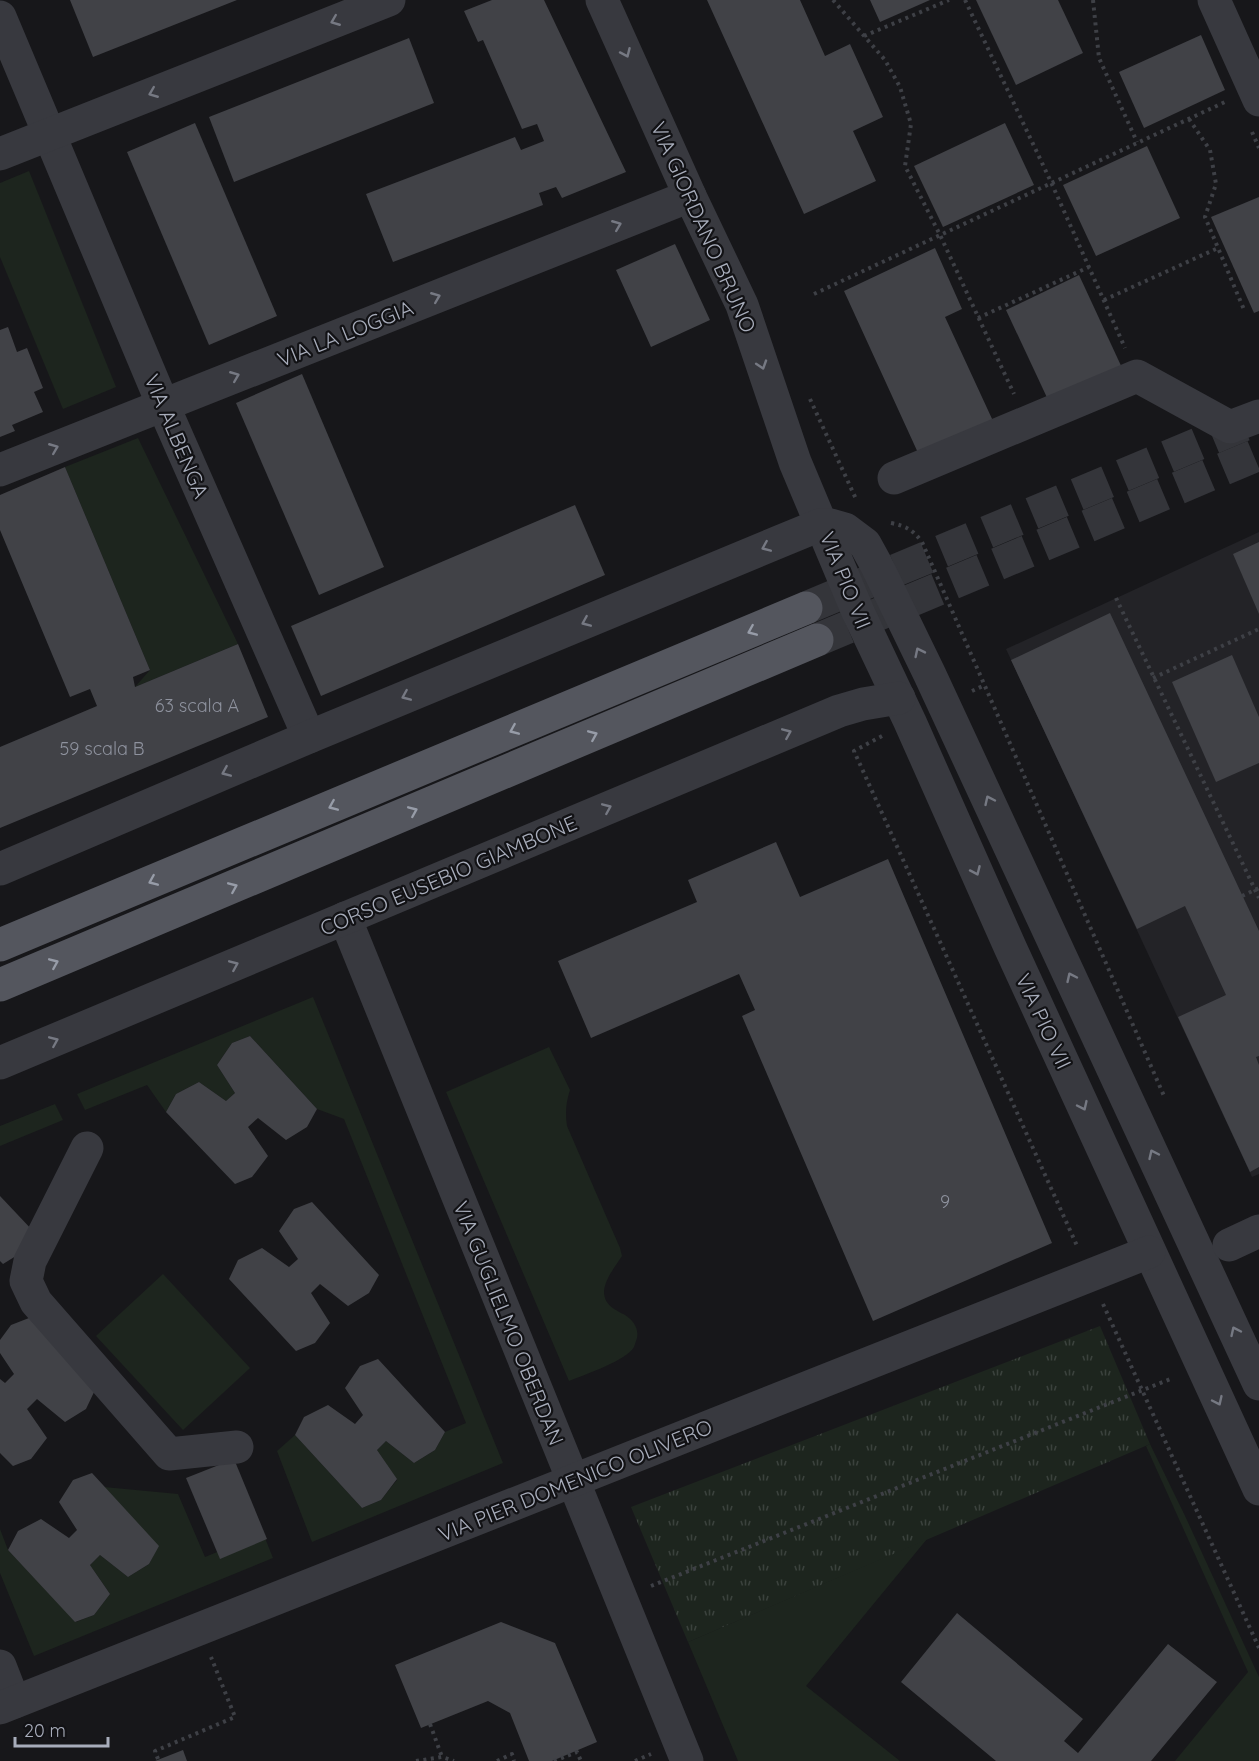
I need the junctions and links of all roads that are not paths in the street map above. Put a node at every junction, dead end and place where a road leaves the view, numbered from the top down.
1 (389, 0) edge
2 (602, 0) edge
3 (1214, 0) edge
4 (0, 18) edge
5 (1254, 114) edge
6 (49, 134) junction
7 (0, 154) edge
8 (690, 196) junction
9 (163, 405) junction
10 (1259, 416) edge
11 (0, 470) edge
12 (894, 478) dead end
13 (820, 525) junction
14 (806, 608) tunnel mouth
15 (817, 640) tunnel mouth
16 (899, 698) junction
17 (309, 737) junction
18 (0, 869) edge
19 (345, 918) junction
20 (0, 945) edge
21 (0, 986) edge
22 (0, 1063) edge
23 (87, 1148) dead end
24 (1259, 1231) edge
25 (1229, 1245) dead end
26 (1149, 1252) junction
27 (1259, 1384) edge
28 (237, 1447) dead end
29 (573, 1481) junction
30 (1259, 1489) edge
31 (0, 1666) edge
32 (7, 1705) edge
33 (687, 1761) edge

1 -> 6 street
2 -> 8 street, VIA GIORDANO BRUNO
3 - 5 street
4 - 6 street, VIA ALBENGA
6 - 7 street
6 - 9 street, VIA ALBENGA
9 -> 8 street, VIA LA LOGGIA
8 -> 13 street, VIA GIORDANO BRUNO
11 -> 9 street, VIA LA LOGGIA
9 - 17 street, VIA ALBENGA
10 - 12 street
13 - 16 street, VIA PIO VII
13 -> 17 street
27 -> 13 street, VIA PIO VII
14 -> 20 main road
21 -> 15 main road
19 -> 16 street, CORSO EUSEBIO GIAMBONE
16 -> 26 street, VIA PIO VII
17 -> 18 street
22 -> 19 street, CORSO EUSEBIO GIAMBONE
19 - 29 street, VIA GUGLIELMO OBERDAN
23 - 28 street
24 - 25 street
26 - 29 street, VIA PIER DOMENICO OLIVERO
26 -> 30 street, VIA PIO VII
29 - 32 street, VIA PIER DOMENICO OLIVERO
29 - 33 street, VIA GUGLIELMO OBERDAN
31 - 32 street

